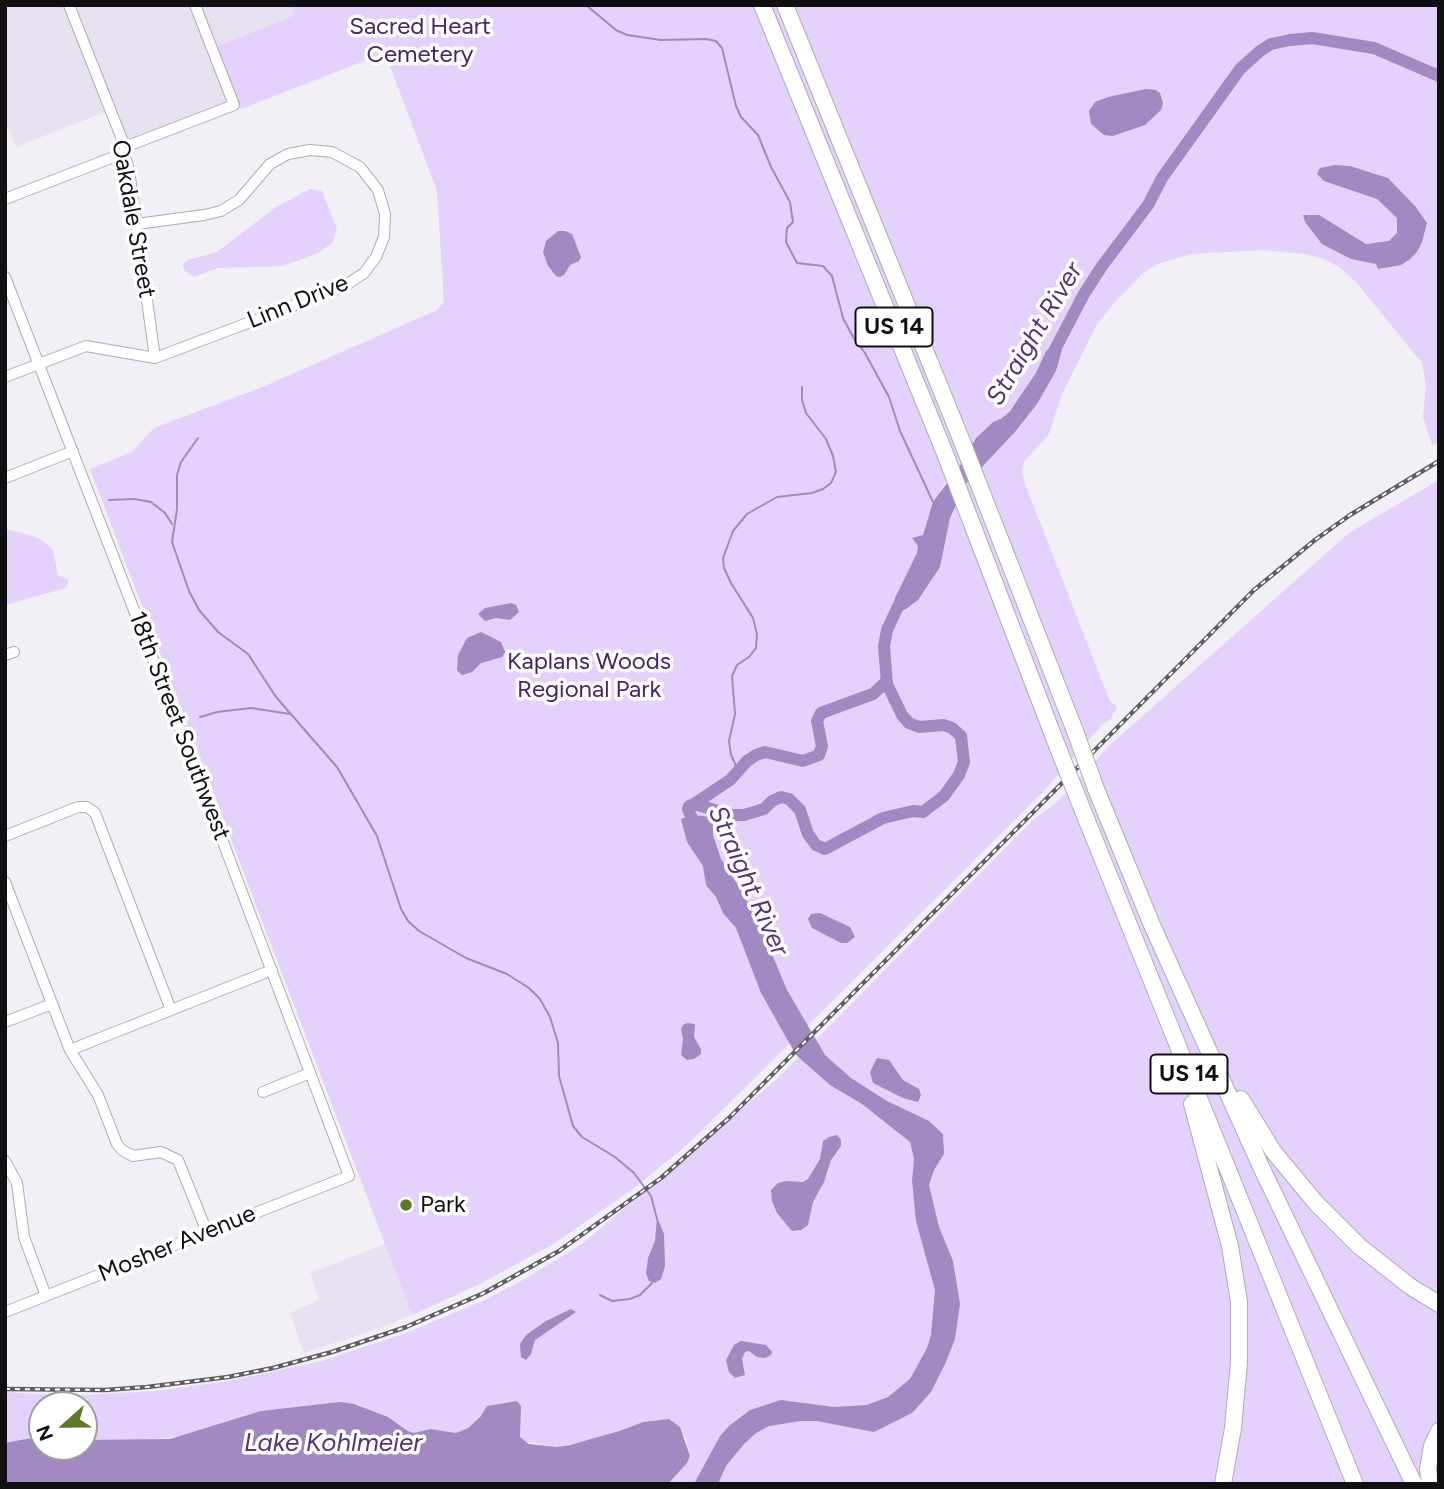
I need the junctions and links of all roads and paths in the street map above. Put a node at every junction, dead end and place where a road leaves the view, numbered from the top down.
1 (69, 5) edge
2 (195, 5) edge
3 (760, 5) edge
4 (785, 5) edge
5 (124, 150) junction
6 (5, 199) edge
7 (137, 224) junction
8 (5, 277) edge
9 (155, 358) junction
10 (39, 364) junction
11 (5, 377) edge
12 (73, 451) junction
13 (5, 478) edge
14 (5, 836) edge
15 (5, 882) edge
16 (272, 970) junction
17 (1185, 994) junction
18 (52, 1004) junction
19 (1163, 1008) junction
20 (171, 1010) junction
21 (5, 1022) edge
22 (69, 1050) junction
23 (310, 1073) junction
24 (263, 1092) dead end
25 (5, 1161) edge
26 (349, 1176) joint
27 (207, 1232) junction
28 (46, 1296) junction
29 (1439, 1304) edge
30 (5, 1312) edge
31 (1439, 1431) edge
32 (1223, 1484) edge
33 (1355, 1484) edge
34 (1414, 1484) edge
35 (1430, 1484) edge

1 - 5 street, Oakdale Street
2 - 5 street
3 - 19 highway, US 14, bridge
4 - 17 highway, US 14, bridge
5 - 6 street
5 - 7 street, Oakdale Street
7 - 9 street, Oakdale Street
7 - 9 street, Linn Drive
8 - 10 street, 18th Street Southwest
9 - 10 street
10 - 11 street
10 - 12 street, 18th Street Southwest
12 - 13 street
12 - 16 street, 18th Street Southwest
14 - 20 street
15 - 18 street
16 - 20 street
16 - 23 street, 18th Street Southwest
17 - 29 highway
17 - 34 highway, US 14
18 - 21 street
18 - 22 street
19 - 32 highway
19 - 33 highway, US 14
20 - 22 street
22 - 27 street
23 - 24 street
23 - 26 street, 18th Street Southwest
25 - 28 street
26 - 27 street, Mosher Avenue
27 - 28 street, Mosher Avenue
28 - 30 street, Mosher Avenue
31 - 35 highway

